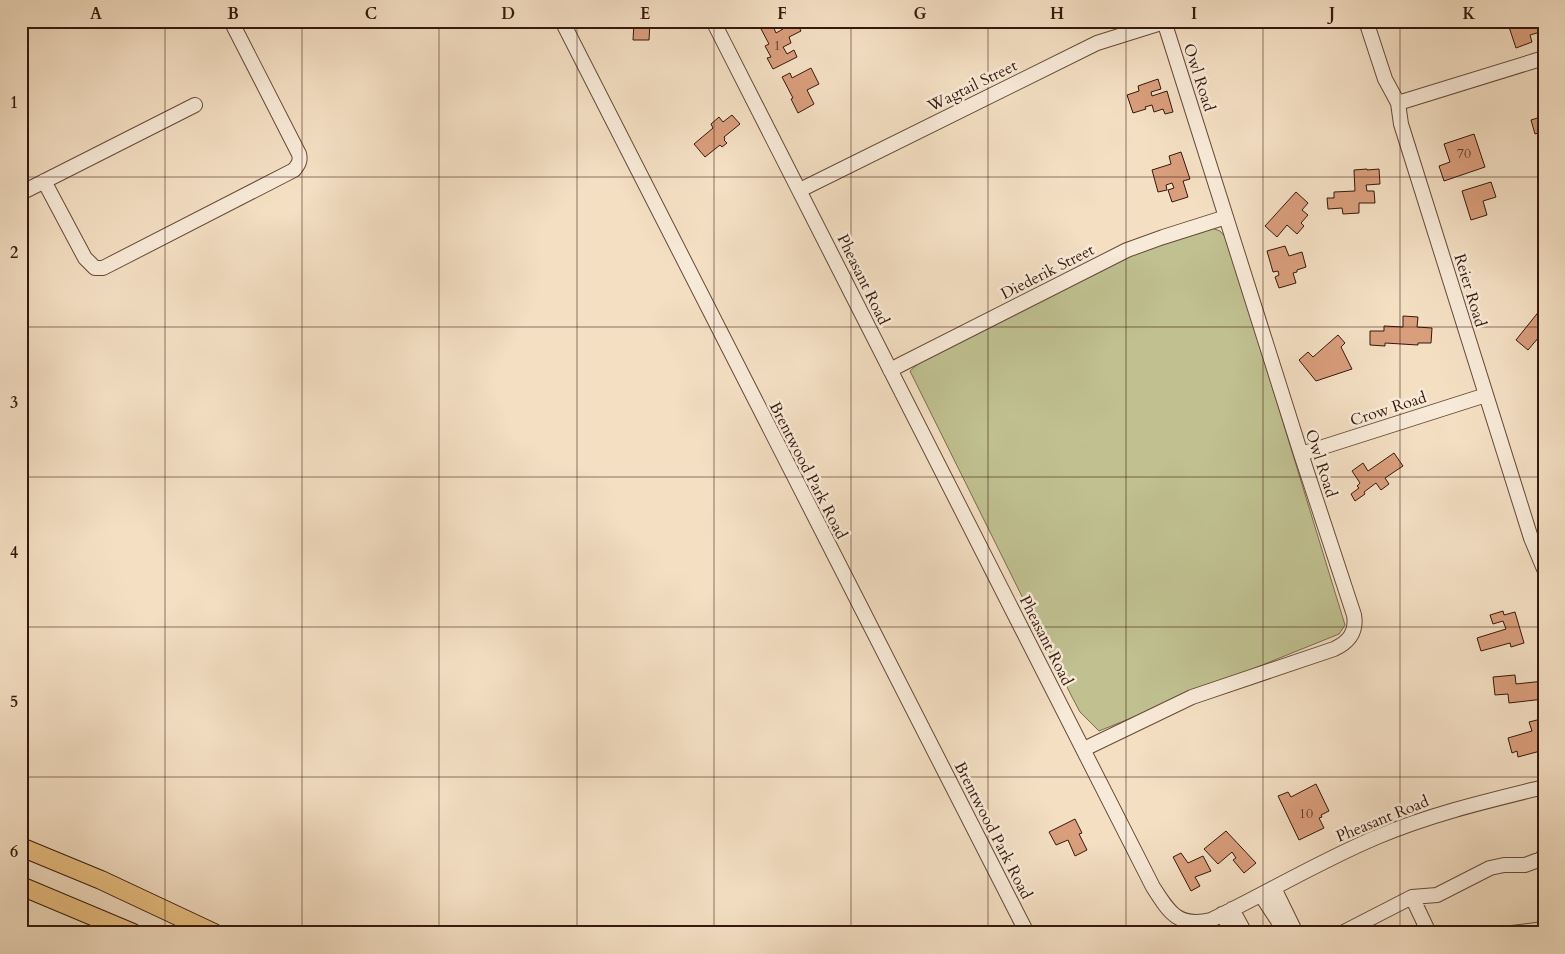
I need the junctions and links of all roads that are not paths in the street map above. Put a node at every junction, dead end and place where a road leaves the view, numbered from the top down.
1 (231, 21) edge
2 (562, 21) edge
3 (713, 21) edge
4 (1366, 21) edge
5 (1164, 22) edge
6 (1544, 58) edge
7 (1398, 103) junction
8 (196, 105) dead end
9 (44, 181) junction
10 (800, 190) junction
11 (21, 194) edge
12 (1226, 217) junction
13 (890, 370) junction
14 (1486, 395) junction
15 (1301, 454) junction
16 (1544, 569) edge
17 (1084, 749) junction
18 (1544, 787) edge
19 (21, 848) edge
20 (1544, 855) edge
21 (21, 886) edge
22 (1274, 888) junction
23 (1261, 895) junction
24 (1412, 897) junction
25 (1227, 912) junction
26 (1544, 929) edge
27 (133, 933) edge
28 (214, 933) edge
29 (1027, 933) edge
30 (1233, 933) edge
31 (1245, 933) edge
32 (1286, 933) edge
33 (1296, 933) edge
34 (1342, 933) edge
35 (1429, 933) edge
36 (1512, 933) edge

1 - 9 street
2 - 29 street, Brentwood Park Road
3 - 10 street, Pheasant Road
4 - 7 street, Reier Road
5 - 10 street, Wagtail Street
5 - 12 street, Owl Road
6 - 7 street
7 - 14 street, Reier Road
8 - 9 street
9 - 11 street
10 - 13 street, Pheasant Road
12 - 13 street, Diederik Street
12 - 15 street, Owl Road
13 - 17 street, Pheasant Road
14 - 15 street, Crow Road
14 - 16 street, Reier Road
15 - 17 street, Owl Road
17 - 25 street, Pheasant Road
18 - 22 street, Pheasant Road
19 - 28 main road
20 - 24 street
21 - 27 main road
22 - 23 street, Pheasant Road
22 - 33 street
23 - 25 street, Pheasant Road
23 - 32 street
24 - 34 street
24 - 35 street
25 - 30 street
25 - 31 street
26 - 36 street

